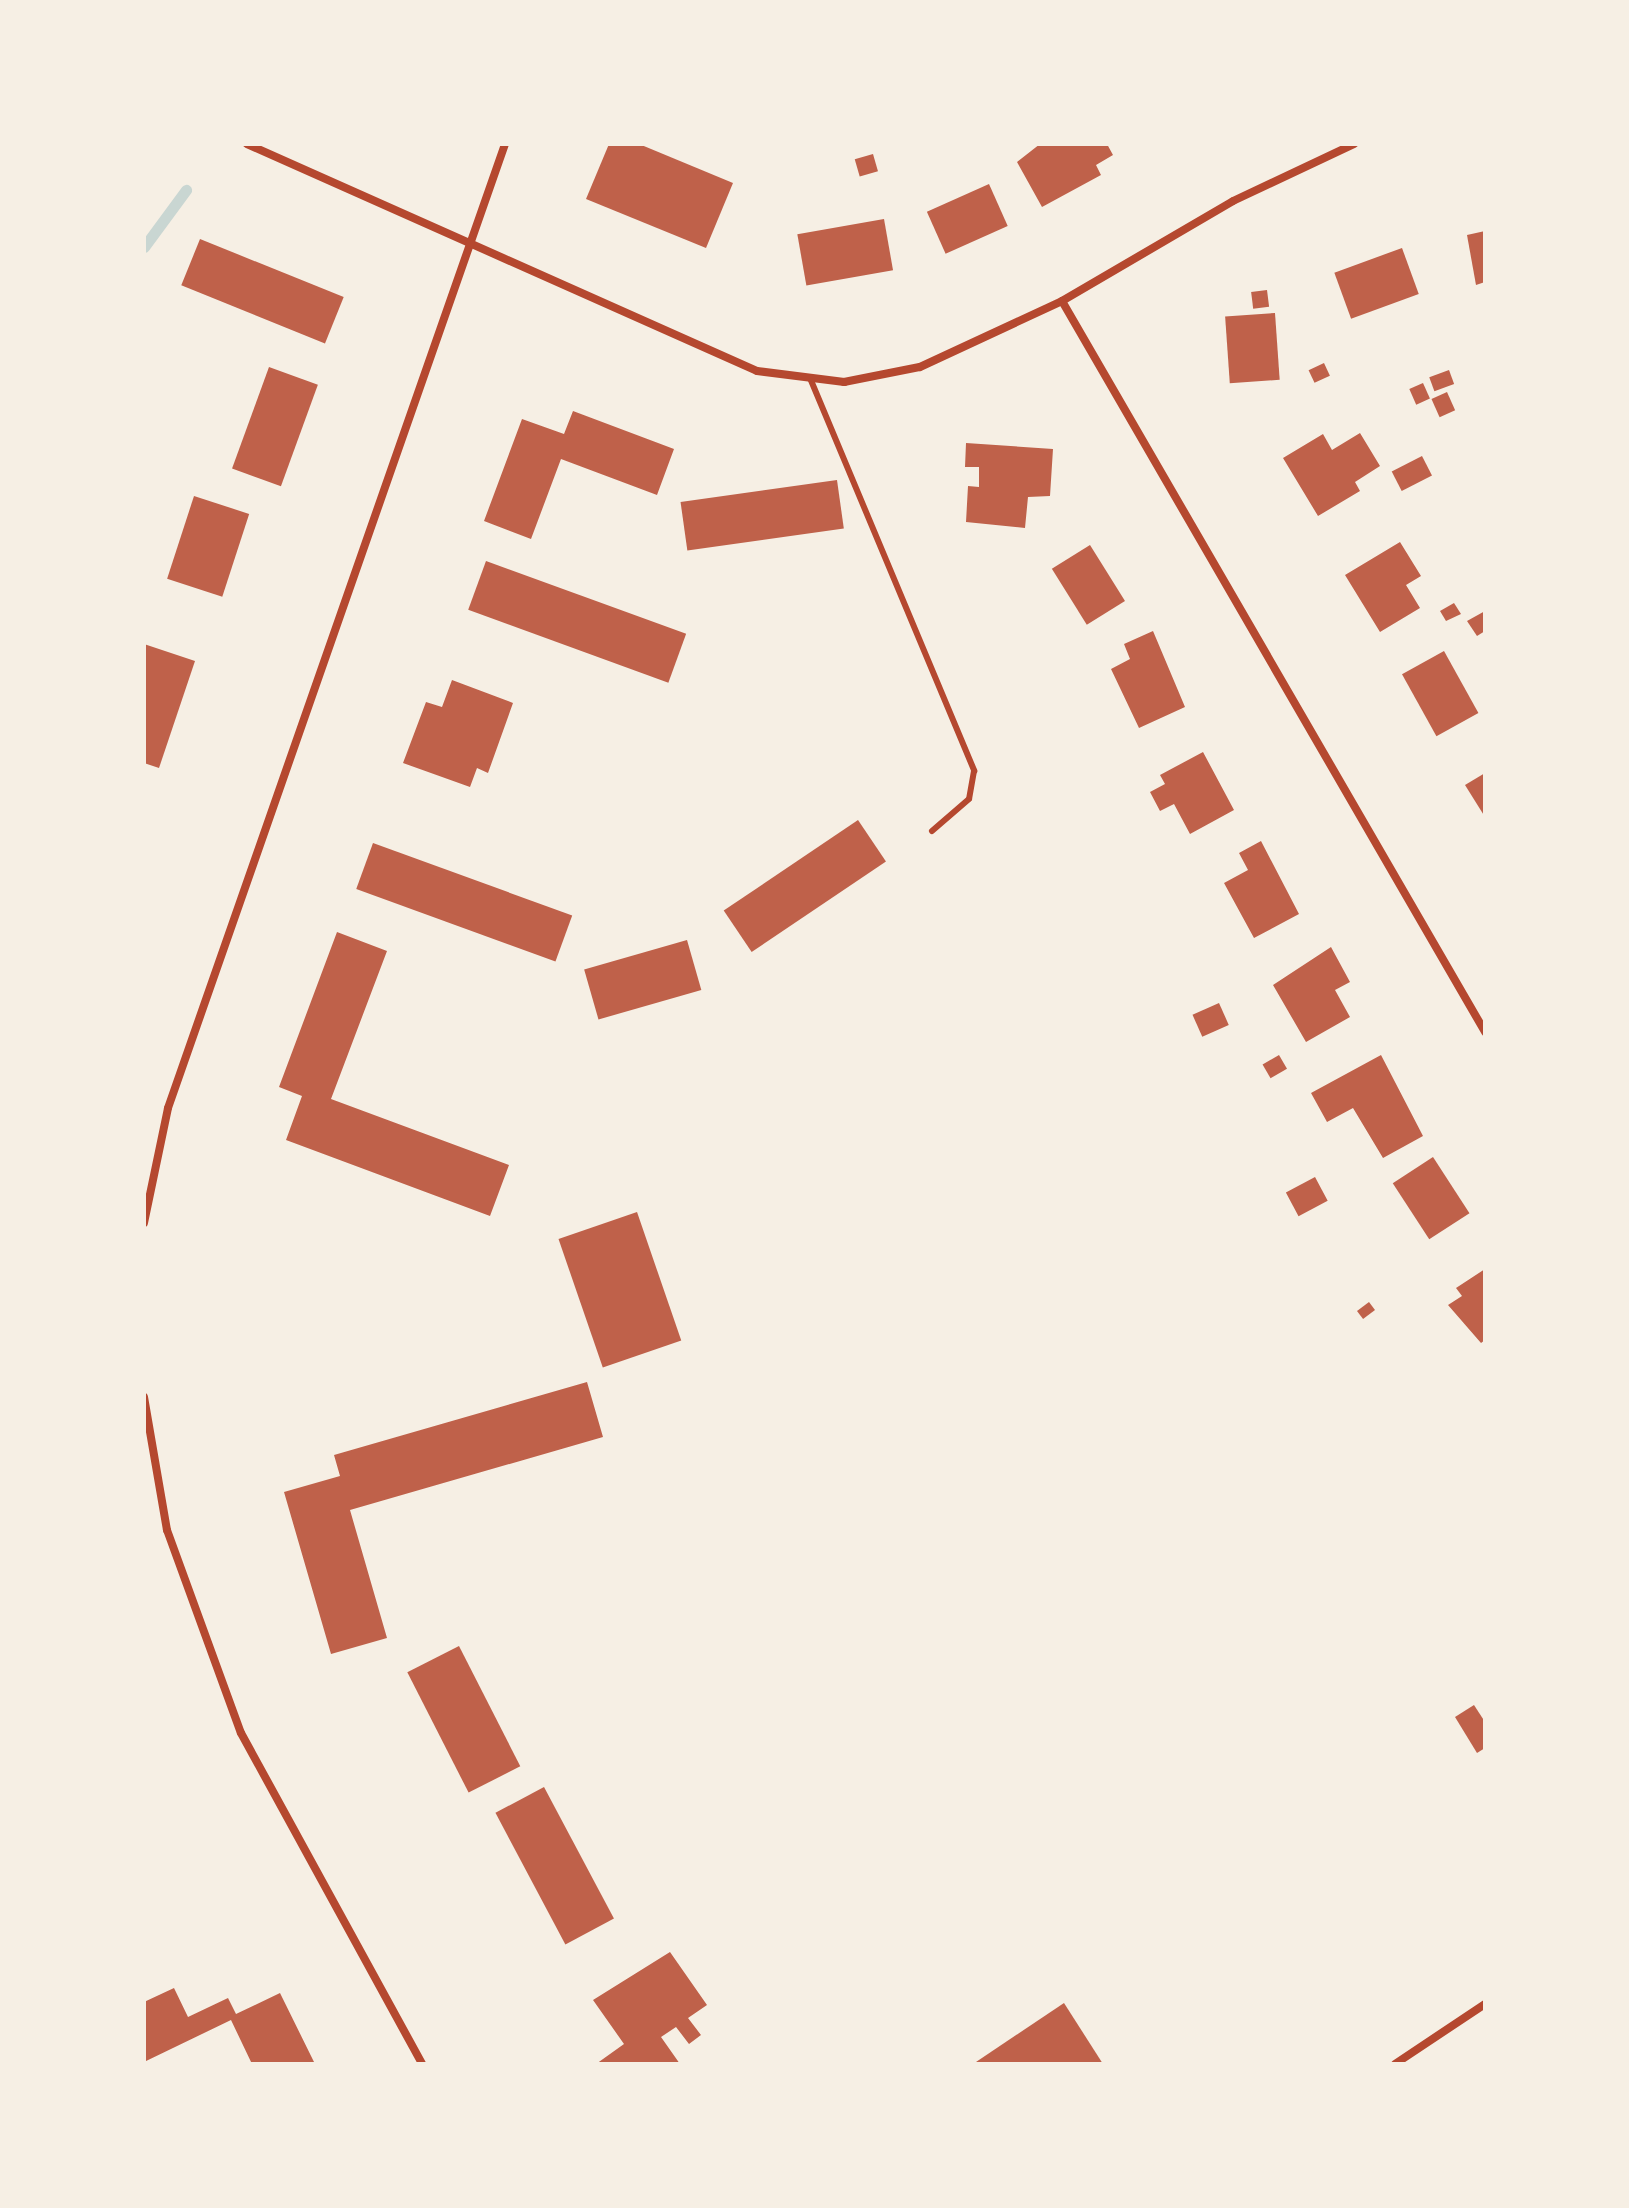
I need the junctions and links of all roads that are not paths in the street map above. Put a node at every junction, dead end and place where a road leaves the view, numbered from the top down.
1 (247, 144) edge
2 (505, 144) edge
3 (1354, 144) edge
4 (470, 249) junction
5 (1062, 301) junction
6 (810, 378) junction
7 (932, 831) dead end
8 (1485, 1032) edge
9 (144, 1223) edge
10 (144, 1397) edge
11 (1485, 2004) edge
12 (422, 2064) edge
13 (1395, 2064) edge

1 - 4 street
2 - 4 street
3 - 5 street
4 - 6 street
4 - 9 street
5 - 6 street
5 - 8 street
6 - 7 lane
10 - 12 street
11 - 13 street

